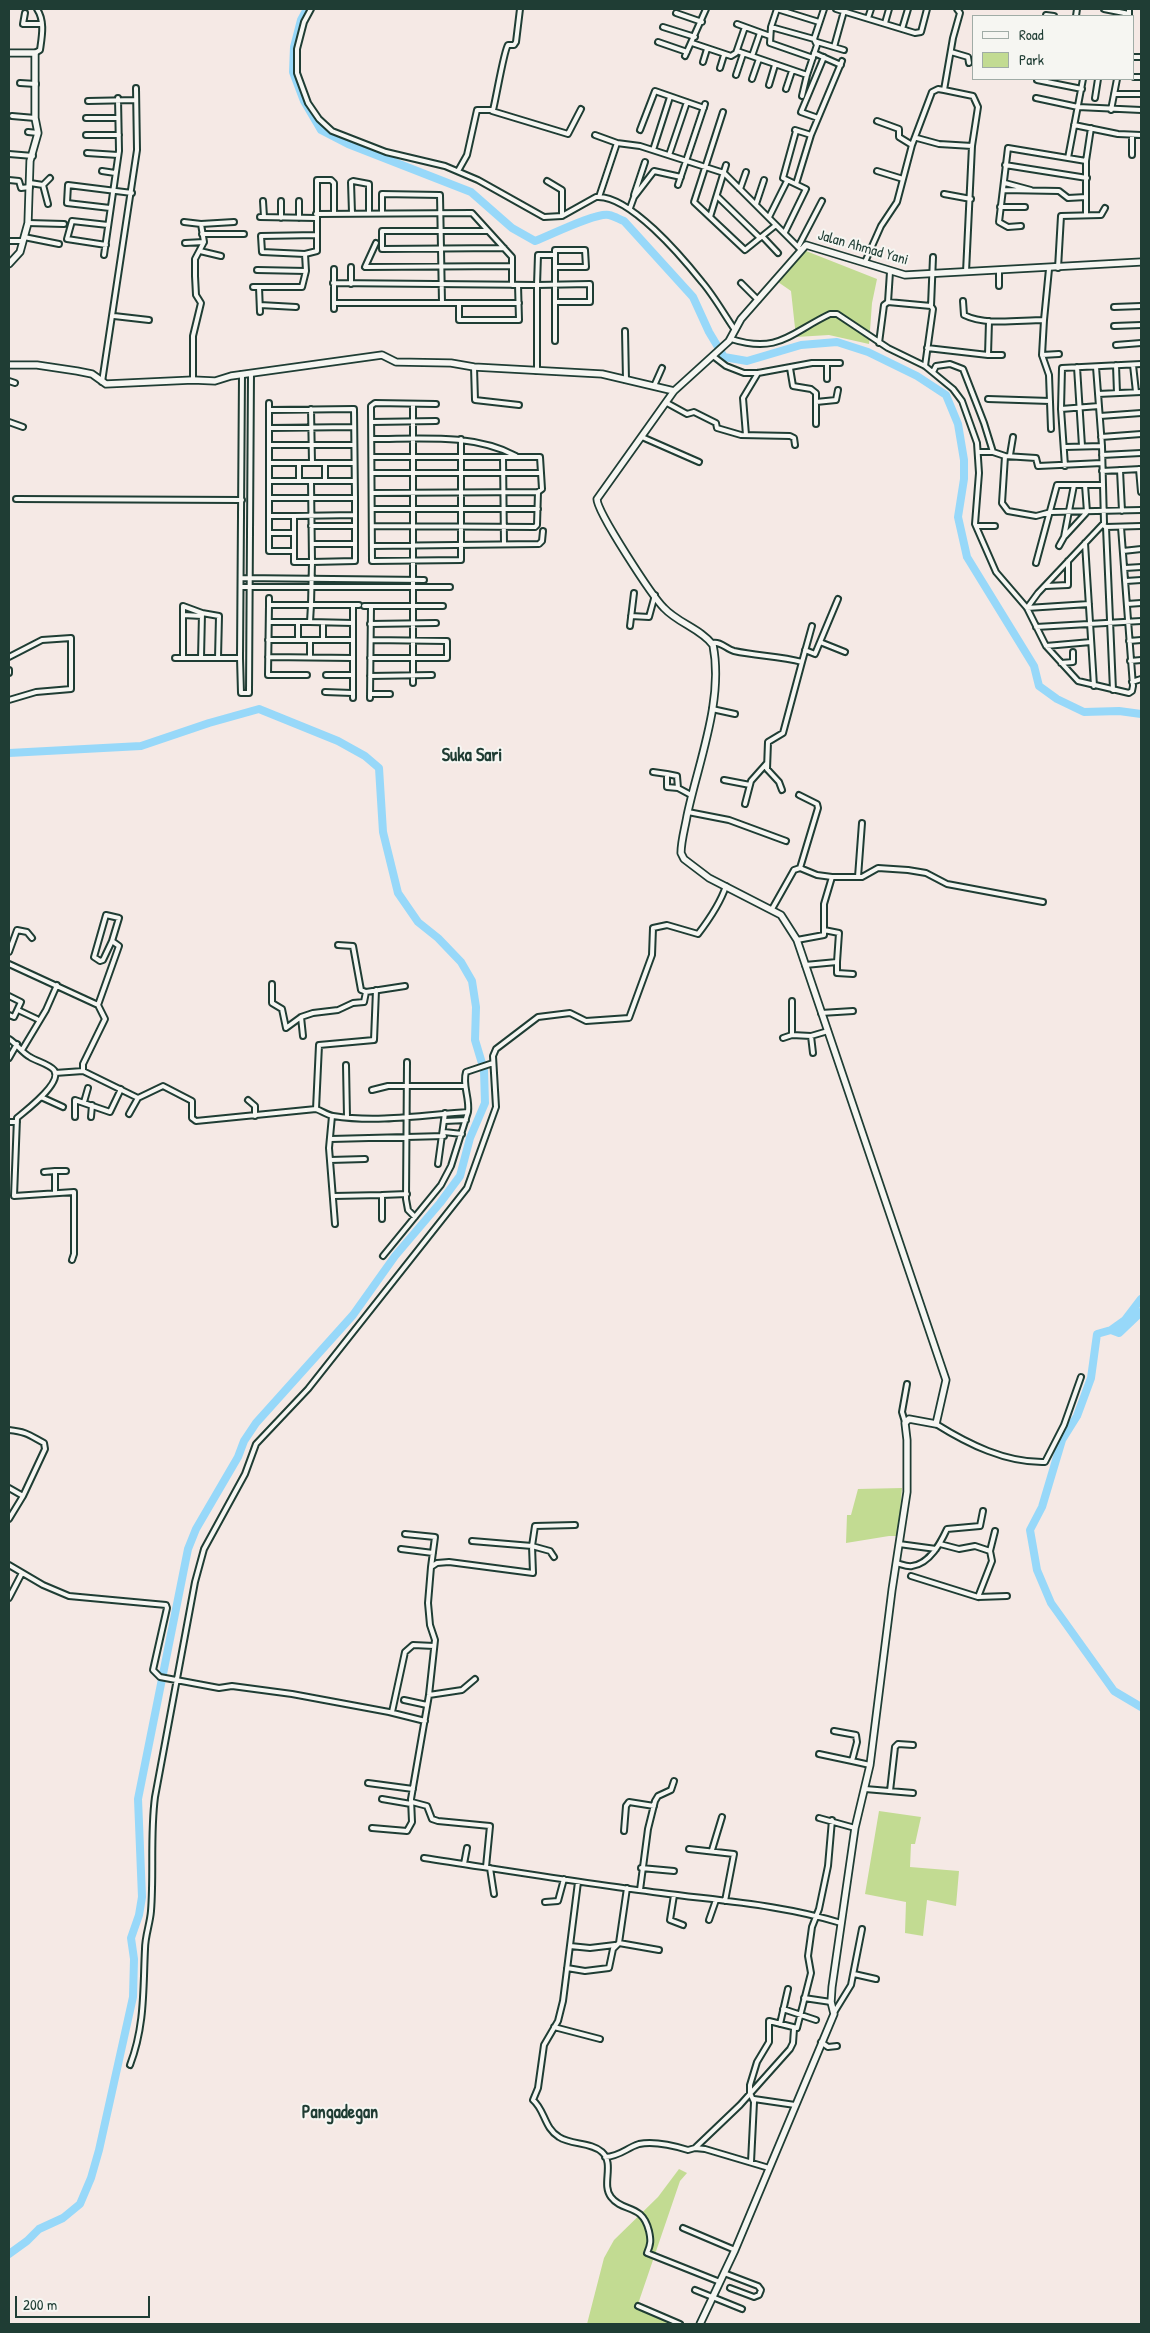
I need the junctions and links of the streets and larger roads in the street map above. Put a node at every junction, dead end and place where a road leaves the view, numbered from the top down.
1 (37, 9) edge
2 (311, 9) edge
3 (520, 9) edge
4 (706, 9) edge
5 (777, 9) edge
6 (824, 9) edge
7 (836, 9) edge
8 (871, 9) edge
9 (889, 9) edge
10 (908, 9) edge
11 (927, 9) edge
12 (957, 9) edge
13 (1104, 9) edge
14 (1129, 9) edge
15 (852, 10) edge
16 (1110, 10) edge
17 (844, 11) junction
18 (25, 13) dead end
19 (676, 13) dead end
20 (1129, 15) edge
21 (868, 18) junction
22 (702, 22) junction
23 (819, 22) junction
24 (884, 23) junction
25 (42, 24) junction
26 (737, 24) dead end
27 (663, 27) dead end
28 (745, 27) junction
29 (772, 27) junction
30 (902, 29) junction
31 (760, 33) junction
32 (770, 36) junction
33 (695, 37) junction
34 (816, 40) junction
35 (658, 42) dead end
36 (692, 43) junction
37 (834, 47) junction
38 (708, 49) junction
39 (844, 50) dead end
40 (737, 51) junction
41 (951, 52) junction
42 (9, 53) edge
43 (35, 53) junction
44 (743, 54) junction
45 (724, 55) junction
46 (813, 55) junction
47 (752, 56) junction
48 (824, 56) junction
49 (759, 59) junction
50 (703, 62) dead end
51 (969, 63) dead end
52 (775, 65) junction
53 (720, 68) dead end
54 (792, 70) junction
55 (736, 75) dead end
56 (807, 75) junction
57 (752, 79) dead end
58 (1036, 80) dead end
59 (1047, 80) edge
60 (1065, 80) edge
61 (1083, 80) edge
62 (1098, 80) edge
63 (1117, 80) edge
64 (20, 83) dead end
65 (36, 84) junction
66 (769, 85) dead end
67 (1064, 86) junction
68 (136, 88) dead end
69 (786, 89) dead end
70 (1082, 89) junction
71 (944, 90) junction
72 (1114, 94) junction
73 (1141, 94) edge
74 (802, 96) dead end
75 (670, 97) junction
76 (1036, 98) dead end
77 (1095, 98) dead end
78 (118, 99) junction
79 (88, 100) dead end
80 (136, 100) junction
81 (687, 102) junction
82 (1078, 107) junction
83 (581, 109) dead end
84 (1111, 110) junction
85 (1141, 110) edge
86 (492, 111) junction
87 (723, 112) dead end
88 (12, 116) dead end
89 (35, 118) junction
90 (86, 118) dead end
91 (118, 118) junction
92 (818, 118) junction
93 (877, 121) dead end
94 (1074, 124) junction
95 (1091, 128) junction
96 (640, 130) dead end
97 (28, 132) dead end
98 (38, 132) junction
99 (595, 135) dead end
100 (812, 135) junction
101 (1132, 135) junction
102 (1141, 135) edge
103 (86, 136) dead end
104 (119, 136) junction
105 (916, 138) junction
106 (617, 143) junction
107 (912, 145) junction
108 (972, 146) junction
109 (652, 150) junction
110 (87, 153) dead end
111 (9, 154) edge
112 (118, 155) junction
113 (669, 155) junction
114 (33, 156) junction
115 (1132, 156) dead end
116 (1068, 158) junction
117 (686, 160) junction
118 (1086, 161) junction
119 (726, 165) dead end
120 (1005, 165) junction
121 (705, 166) junction
122 (654, 170) junction
123 (102, 171) dead end
124 (458, 171) junction
125 (877, 171) dead end
126 (746, 172) dead end
127 (115, 173) junction
128 (724, 173) junction
129 (681, 177) junction
130 (50, 178) dead end
131 (1087, 178) junction
132 (903, 179) junction
133 (9, 180) edge
134 (764, 180) dead end
135 (547, 181) dead end
136 (787, 181) junction
137 (1005, 183) junction
138 (796, 184) junction
139 (30, 185) junction
140 (43, 185) junction
141 (678, 185) dead end
142 (740, 189) junction
143 (113, 190) junction
144 (1003, 190) junction
145 (1034, 191) junction
146 (132, 193) junction
147 (944, 194) dead end
148 (717, 196) junction
149 (599, 197) junction
150 (634, 197) junction
151 (1086, 197) junction
152 (970, 199) junction
153 (299, 200) dead end
154 (263, 201) dead end
155 (281, 201) dead end
156 (822, 201) dead end
157 (48, 204) dead end
158 (756, 204) junction
159 (1000, 207) junction
160 (1025, 207) dead end
161 (110, 208) junction
162 (630, 208) junction
163 (1105, 208) dead end
164 (441, 212) junction
165 (334, 213) junction
166 (352, 213) junction
167 (369, 213) junction
168 (382, 213) junction
169 (1086, 215) junction
170 (316, 216) junction
171 (562, 216) junction
172 (769, 216) junction
173 (710, 217) junction
174 (281, 218) junction
175 (299, 218) junction
176 (184, 222) dead end
177 (234, 222) dead end
178 (28, 223) junction
179 (64, 224) dead end
180 (201, 224) junction
181 (108, 225) junction
182 (776, 225) junction
183 (1021, 226) dead end
184 (441, 231) junction
185 (488, 231) junction
186 (785, 232) junction
187 (202, 234) junction
188 (244, 234) dead end
189 (317, 236) junction
190 (762, 237) junction
191 (23, 239) junction
192 (9, 241) edge
193 (204, 242) junction
194 (185, 243) dead end
195 (59, 244) dead end
196 (376, 244) dead end
197 (106, 245) junction
198 (504, 248) junction
199 (800, 248) junction
200 (441, 249) junction
201 (200, 251) junction
202 (778, 253) dead end
203 (305, 254) junction
204 (104, 255) dead end
205 (555, 255) junction
206 (220, 256) dead end
207 (933, 257) dead end
208 (865, 262) junction
209 (1141, 262) edge
210 (9, 264) edge
211 (442, 266) junction
212 (512, 266) junction
213 (351, 267) dead end
214 (555, 267) junction
215 (1058, 268) junction
216 (334, 269) dead end
217 (1049, 269) junction
218 (257, 270) dead end
219 (306, 271) junction
220 (999, 271) junction
221 (890, 272) junction
222 (932, 272) junction
223 (966, 272) junction
224 (333, 283) junction
225 (741, 283) dead end
226 (351, 284) junction
227 (441, 284) junction
228 (555, 284) junction
229 (512, 285) junction
230 (518, 285) junction
231 (537, 285) junction
232 (999, 286) dead end
233 (253, 287) dead end
234 (260, 287) junction
235 (758, 300) junction
236 (963, 300) dead end
237 (555, 302) junction
238 (888, 302) junction
239 (334, 303) junction
240 (442, 303) junction
241 (458, 303) junction
242 (519, 303) junction
243 (260, 305) junction
244 (931, 306) junction
245 (1141, 306) edge
246 (296, 307) dead end
247 (1114, 307) dead end
248 (334, 309) dead end
249 (260, 312) dead end
250 (114, 316) junction
251 (149, 320) dead end
252 (1044, 320) junction
253 (989, 321) junction
254 (1141, 325) edge
255 (1114, 326) dead end
256 (735, 330) junction
257 (625, 331) dead end
258 (730, 340) junction
259 (555, 341) dead end
260 (879, 343) junction
261 (1141, 343) edge
262 (1116, 344) dead end
263 (927, 348) junction
264 (1059, 354) dead end
265 (714, 355) junction
266 (988, 355) junction
267 (1002, 355) dead end
268 (1042, 355) junction
269 (827, 363) junction
270 (840, 363) dead end
271 (1141, 364) edge
272 (9, 365) edge
273 (1116, 365) junction
274 (1133, 365) junction
275 (924, 366) junction
276 (474, 367) junction
277 (1077, 367) junction
278 (1096, 367) junction
279 (662, 368) dead end
280 (790, 368) junction
281 (537, 371) junction
282 (933, 372) junction
283 (251, 373) junction
284 (758, 373) junction
285 (242, 374) junction
286 (827, 379) dead end
287 (193, 380) junction
288 (626, 380) junction
289 (9, 382) edge
290 (102, 382) junction
291 (15, 383) dead end
292 (654, 386) junction
293 (838, 390) dead end
294 (674, 391) junction
295 (1139, 392) edge
296 (1117, 393) junction
297 (1098, 394) junction
298 (988, 399) dead end
299 (1050, 401) junction
300 (816, 402) junction
301 (269, 403) dead end
302 (666, 403) junction
303 (413, 404) junction
304 (436, 404) dead end
305 (519, 405) dead end
306 (1099, 406) junction
307 (1081, 407) junction
308 (1061, 409) junction
309 (269, 410) junction
310 (311, 410) junction
311 (1141, 413) edge
312 (1100, 416) junction
313 (436, 421) dead end
314 (9, 422) edge
315 (372, 422) junction
316 (413, 422) junction
317 (816, 424) dead end
318 (23, 427) dead end
319 (354, 427) junction
320 (269, 428) junction
321 (312, 428) junction
322 (1051, 429) dead end
323 (1141, 434) edge
324 (746, 435) junction
325 (642, 437) junction
326 (1013, 437) dead end
327 (1101, 437) junction
328 (372, 439) junction
329 (413, 439) junction
330 (461, 439) junction
331 (312, 445) junction
332 (354, 445) junction
333 (795, 445) dead end
334 (269, 446) junction
335 (1082, 446) junction
336 (1102, 446) junction
337 (1064, 447) junction
338 (978, 452) junction
339 (993, 452) junction
340 (1141, 453) edge
341 (1102, 455) junction
342 (1008, 456) junction
343 (372, 457) junction
344 (413, 457) junction
345 (461, 457) junction
346 (503, 457) junction
347 (518, 457) junction
348 (354, 462) junction
349 (699, 462) dead end
350 (269, 463) junction
351 (299, 463) junction
352 (312, 463) junction
353 (325, 463) junction
354 (1102, 464) junction
355 (1065, 466) junction
356 (1140, 469) edge
357 (1120, 470) junction
358 (1102, 471) junction
359 (541, 473) junction
360 (372, 474) junction
361 (413, 474) junction
362 (461, 474) junction
363 (504, 474) junction
364 (269, 481) junction
365 (299, 481) junction
366 (311, 481) junction
367 (325, 481) junction
368 (354, 481) junction
369 (1085, 484) junction
370 (1102, 484) junction
371 (1074, 485) junction
372 (413, 491) junction
373 (460, 492) junction
374 (504, 492) junction
375 (538, 492) junction
376 (1141, 492) edge
377 (372, 493) junction
378 (250, 496) junction
379 (242, 498) junction
380 (269, 498) junction
381 (311, 498) junction
382 (354, 498) junction
383 (16, 499) dead end
384 (538, 508) junction
385 (372, 509) junction
386 (413, 509) junction
387 (503, 509) junction
388 (461, 510) junction
389 (1122, 510) junction
390 (1141, 510) edge
391 (1051, 512) junction
392 (1086, 512) junction
393 (1069, 513) junction
394 (1104, 513) junction
395 (355, 515) junction
396 (269, 516) junction
397 (294, 516) junction
398 (311, 516) junction
399 (312, 526) junction
400 (355, 526) junction
401 (372, 526) junction
402 (413, 526) junction
403 (461, 526) junction
404 (976, 526) junction
405 (995, 526) dead end
406 (1104, 526) junction
407 (1141, 526) edge
408 (504, 527) junction
409 (1121, 527) junction
410 (542, 531) dead end
411 (269, 533) junction
412 (294, 533) junction
413 (1064, 537) junction
414 (1085, 543) junction
415 (312, 544) junction
416 (355, 544) junction
417 (413, 544) junction
418 (460, 544) junction
419 (504, 544) junction
420 (372, 546) junction
421 (1059, 546) dead end
422 (1123, 550) junction
423 (1141, 550) edge
424 (294, 551) junction
425 (1068, 561) junction
426 (312, 562) junction
427 (413, 562) junction
428 (1036, 562) dead end
429 (1125, 568) junction
430 (1141, 568) edge
431 (241, 578) junction
432 (250, 578) junction
433 (312, 579) junction
434 (413, 580) junction
435 (424, 580) dead end
436 (1141, 580) edge
437 (1126, 581) junction
438 (250, 586) junction
439 (311, 586) junction
440 (1046, 586) junction
441 (242, 587) junction
442 (413, 587) junction
443 (450, 587) dead end
444 (634, 594) dead end
445 (655, 595) junction
446 (269, 598) dead end
447 (838, 599) dead end
448 (1141, 603) edge
449 (1089, 604) junction
450 (1127, 604) junction
451 (269, 605) junction
452 (311, 605) junction
453 (353, 605) junction
454 (371, 606) junction
455 (412, 606) junction
456 (443, 606) dead end
457 (1027, 608) junction
458 (202, 614) junction
459 (184, 615) junction
460 (631, 616) junction
461 (1141, 621) edge
462 (269, 622) junction
463 (310, 622) junction
464 (1127, 622) junction
465 (298, 623) junction
466 (323, 623) junction
467 (353, 623) junction
468 (1110, 623) junction
469 (370, 624) junction
470 (412, 624) junction
471 (436, 624) dead end
472 (1090, 625) junction
473 (630, 626) dead end
474 (812, 626) dead end
475 (1036, 627) junction
476 (268, 640) junction
477 (298, 640) junction
478 (310, 640) junction
479 (323, 640) junction
480 (353, 640) junction
481 (371, 640) junction
482 (1141, 640) edge
483 (412, 641) junction
484 (1129, 641) junction
485 (820, 642) junction
486 (1091, 642) junction
487 (712, 643) junction
488 (1046, 646) junction
489 (805, 650) junction
490 (845, 652) dead end
491 (1073, 652) dead end
492 (9, 657) edge
493 (183, 657) junction
494 (268, 657) junction
495 (310, 657) junction
496 (175, 658) dead end
497 (201, 658) junction
498 (218, 658) junction
499 (240, 658) junction
500 (352, 658) junction
501 (370, 658) junction
502 (412, 658) junction
503 (1141, 660) edge
504 (1130, 661) junction
505 (802, 662) junction
506 (1061, 663) junction
507 (307, 675) dead end
508 (326, 675) dead end
509 (352, 675) junction
510 (432, 675) dead end
511 (370, 676) junction
512 (413, 676) junction
513 (1141, 679) edge
514 (1132, 682) junction
515 (413, 683) dead end
516 (1094, 686) junction
517 (1113, 690) junction
518 (325, 692) dead end
519 (352, 693) junction
520 (390, 694) dead end
521 (353, 698) dead end
522 (9, 700) edge
523 (712, 709) junction
524 (735, 714) dead end
525 (767, 764) junction
526 (653, 772) dead end
527 (667, 774) junction
528 (724, 780) dead end
529 (750, 786) junction
530 (678, 788) junction
531 (782, 790) dead end
532 (691, 795) junction
533 (799, 796) dead end
534 (745, 804) dead end
535 (688, 812) junction
536 (862, 823) dead end
537 (786, 841) dead end
538 (800, 868) junction
539 (832, 877) junction
540 (858, 878) junction
541 (726, 886) junction
542 (1044, 902) dead end
543 (772, 909) junction
544 (824, 930) junction
545 (32, 938) dead end
546 (797, 940) junction
547 (112, 941) junction
548 (338, 945) dead end
549 (9, 952) edge
550 (837, 962) junction
551 (9, 964) edge
552 (805, 965) junction
553 (853, 974) dead end
554 (272, 984) dead end
555 (57, 985) junction
556 (404, 986) dead end
557 (376, 990) junction
558 (366, 992) junction
559 (9, 996) edge
560 (792, 1000) dead end
561 (98, 1005) junction
562 (18, 1010) junction
563 (853, 1011) dead end
564 (821, 1013) junction
565 (9, 1015) edge
566 (301, 1017) junction
567 (37, 1019) dead end
568 (828, 1031) junction
569 (792, 1035) junction
570 (303, 1036) dead end
571 (811, 1036) junction
572 (783, 1038) dead end
573 (9, 1040) edge
574 (16, 1044) junction
575 (22, 1050) junction
576 (813, 1053) dead end
577 (9, 1058) edge
578 (407, 1062) dead end
579 (490, 1063) junction
580 (346, 1065) dead end
581 (83, 1071) junction
582 (55, 1073) junction
583 (465, 1086) junction
584 (407, 1087) junction
585 (88, 1088) dead end
586 (121, 1089) junction
587 (372, 1090) dead end
588 (41, 1097) junction
589 (138, 1098) junction
590 (248, 1100) dead end
591 (84, 1102) junction
592 (92, 1105) junction
593 (63, 1108) dead end
594 (316, 1109) junction
595 (106, 1110) junction
596 (468, 1112) junction
597 (445, 1113) junction
598 (129, 1114) dead end
599 (256, 1116) junction
600 (332, 1116) junction
601 (75, 1117) dead end
602 (91, 1117) dead end
603 (347, 1117) junction
604 (106, 1118) dead end
605 (407, 1118) junction
606 (10, 1120) edge
607 (466, 1120) junction
608 (445, 1121) junction
609 (17, 1122) junction
610 (444, 1134) junction
611 (462, 1134) junction
612 (407, 1135) junction
613 (331, 1139) junction
614 (9, 1156) edge
615 (14, 1156) junction
616 (365, 1159) dead end
617 (330, 1160) junction
618 (438, 1164) dead end
619 (55, 1171) junction
620 (66, 1171) dead end
621 (44, 1172) dead end
622 (55, 1193) junction
623 (406, 1194) junction
624 (382, 1195) junction
625 (9, 1196) edge
626 (14, 1196) junction
627 (334, 1196) junction
628 (416, 1217) junction
629 (382, 1219) dead end
630 (335, 1224) dead end
631 (383, 1256) dead end
632 (72, 1260) dead end
633 (1081, 1377) dead end
634 (907, 1384) dead end
635 (905, 1422) junction
636 (936, 1424) junction
637 (9, 1430) edge
638 (9, 1488) edge
639 (23, 1496) junction
640 (983, 1511) dead end
641 (9, 1519) edge
642 (575, 1524) dead end
643 (995, 1531) dead end
644 (405, 1534) dead end
645 (472, 1541) dead end
646 (899, 1544) junction
647 (940, 1544) junction
648 (532, 1546) junction
649 (401, 1549) dead end
650 (936, 1549) junction
651 (990, 1551) junction
652 (433, 1553) junction
653 (554, 1557) dead end
654 (896, 1563) junction
655 (9, 1566) edge
656 (431, 1567) junction
657 (22, 1573) junction
658 (911, 1576) dead end
659 (1007, 1596) dead end
660 (978, 1597) junction
661 (9, 1598) edge
662 (434, 1646) junction
663 (475, 1679) dead end
664 (173, 1681) junction
665 (429, 1695) junction
666 (404, 1700) dead end
667 (427, 1705) junction
668 (392, 1712) junction
669 (425, 1721) junction
670 (834, 1730) dead end
671 (913, 1745) dead end
672 (819, 1754) dead end
673 (852, 1761) junction
674 (870, 1765) junction
675 (674, 1781) dead end
676 (368, 1783) dead end
677 (413, 1789) junction
678 (865, 1789) junction
679 (890, 1791) junction
680 (913, 1793) dead end
681 (382, 1799) dead end
682 (412, 1803) junction
683 (654, 1806) junction
684 (722, 1817) dead end
685 (819, 1818) dead end
686 (832, 1820) junction
687 (372, 1828) dead end
688 (855, 1828) junction
689 (624, 1831) dead end
690 (467, 1848) dead end
691 (689, 1849) dead end
692 (712, 1850) junction
693 (424, 1858) dead end
694 (464, 1864) junction
695 (488, 1868) junction
696 (642, 1868) junction
697 (674, 1871) dead end
698 (564, 1878) junction
699 (578, 1882) junction
700 (627, 1888) junction
701 (640, 1890) junction
702 (494, 1894) dead end
703 (674, 1894) junction
704 (716, 1900) junction
705 (725, 1901) junction
706 (545, 1902) dead end
707 (817, 1916) junction
708 (709, 1920) dead end
709 (841, 1923) junction
710 (683, 1924) dead end
711 (862, 1929) dead end
712 (617, 1944) junction
713 (570, 1946) junction
714 (659, 1950) dead end
715 (566, 1968) junction
716 (854, 1974) junction
717 (876, 1979) dead end
718 (788, 1988) dead end
719 (804, 1998) junction
720 (833, 2006) junction
721 (784, 2009) junction
722 (801, 2013) junction
723 (816, 2020) dead end
724 (780, 2024) junction
725 (554, 2027) junction
726 (794, 2029) junction
727 (600, 2039) dead end
728 (821, 2042) junction
729 (837, 2046) dead end
730 (130, 2065) dead end
731 (751, 2096) junction
732 (795, 2105) junction
733 (697, 2148) junction
734 (605, 2157) junction
735 (751, 2162) junction
736 (769, 2168) junction
737 (682, 2228) dead end
738 (735, 2250) junction
739 (724, 2273) junction
740 (720, 2282) junction
741 (730, 2288) dead end
742 (695, 2290) dead end
743 (713, 2298) junction
744 (638, 2306) dead end
745 (742, 2309) dead end
746 (680, 2324) edge
747 (700, 2324) edge

1 - 25 street
2 - 124 street
3 - 86 street
4 - 22 street
5 - 23 street
5 - 29 street
6 - 23 street
7 - 17 street
8 - 21 street
9 - 24 street
10 - 30 street
11 - 30 street
12 - 41 street
13 - 16 street
14 - 20 street
15 - 17 street
15 - 21 street
16 - 20 street
17 - 37 street
18 - 25 street
19 - 22 street
21 - 24 street
22 - 33 street
23 - 34 street
24 - 30 street
25 - 43 street
26 - 28 street
27 - 33 street
28 - 31 street
28 - 40 street
29 - 32 street
29 - 34 street
31 - 32 street
31 - 47 street
32 - 46 street
33 - 36 street
34 - 37 street
34 - 46 street
35 - 36 street
36 - 38 street
37 - 39 street
38 - 45 street
38 - 50 street
40 - 44 street
40 - 45 street
41 - 51 street
41 - 71 street
42 - 43 street
43 - 65 street
44 - 47 street
44 - 55 street
45 - 53 street
46 - 48 street
46 - 56 street
47 - 49 street
48 - 92 street
48 - 92 street
49 - 52 street
49 - 57 street
52 - 54 street
52 - 66 street
54 - 56 street
54 - 69 street
56 - 74 street
58 - 59 street
59 - 67 street
60 - 67 street
61 - 70 street
62 - 77 street
63 - 72 street
64 - 65 street
65 - 89 street
67 - 70 street
68 - 80 street
70 - 82 street
71 - 105 street
71 - 108 street
72 - 73 street
72 - 84 street
75 - 81 street
75 - 96 street
75 - 109 street
76 - 82 street
78 - 79 street
78 - 80 street
78 - 91 street
80 - 146 street
81 - 113 street
81 - 117 street
82 - 84 street
82 - 94 street
83 - 86 street
84 - 85 street
86 - 124 street
87 - 121 street
88 - 89 street
89 - 98 street
90 - 91 street
91 - 104 street
92 - 100 street
93 - 107 street
94 - 95 street
94 - 116 street
95 - 101 street
95 - 118 street
97 - 98 street
98 - 114 street
99 - 106 street
100 - 136 street
100 - 138 street
101 - 102 street
101 - 115 street
103 - 104 street
104 - 112 street
105 - 107 street
105 - 108 street
106 - 109 street
106 - 149 street
107 - 132 street
108 - 152 street
109 - 113 street
110 - 112 street
111 - 114 street
112 - 127 street
113 - 117 street
114 - 139 street
116 - 118 street
116 - 120 street
117 - 121 street
117 - 129 street
118 - 131 street
119 - 128 street
120 - 131 street
120 - 137 street
121 - 128 street
121 - 173 street
122 - 129 street
122 - 150 street
122 - 150 street
123 - 127 street
124 - 171 street
125 - 132 street
126 - 142 street
127 - 143 street
128 - 142 street
128 - 148 street
129 - 141 street
130 - 140 street
131 - 151 street
132 - 208 street
133 - 139 street
134 - 158 street
135 - 171 street
136 - 138 street
136 - 172 street
137 - 144 street
137 - 145 street
138 - 186 street
139 - 140 street
139 - 178 street
140 - 157 street
142 - 158 street
143 - 146 street
143 - 161 street
143 - 161 street
144 - 145 street
144 - 159 street
145 - 151 street
146 - 250 street
147 - 152 street
148 - 173 street
148 - 190 street
149 - 162 street
149 - 171 street
150 - 162 street
151 - 169 street
152 - 223 street
153 - 175 street
154 - 174 street
155 - 174 street
156 - 199 street
158 - 172 street
159 - 160 street
159 - 183 street
161 - 181 street
162 - 256 street
163 - 169 street
164 - 168 street
164 - 168 street
164 - 184 street
164 - 185 street
165 - 166 street
165 - 170 street
165 - 170 street
166 - 167 street
166 - 167 street
167 - 168 street
169 - 215 street
170 - 175 street
170 - 189 street
172 - 182 street
173 - 190 street
174 - 175 street
176 - 180 street
177 - 180 street
178 - 179 street
178 - 191 street
180 - 187 street
181 - 197 street
181 - 197 street
182 - 186 street
182 - 190 street
184 - 185 street
184 - 200 street
184 - 200 street
185 - 198 street
186 - 199 street
187 - 188 street
187 - 193 street
189 - 203 street
189 - 203 street
190 - 202 street
191 - 192 street
191 - 195 street
191 - 210 street
193 - 194 street
193 - 201 street
196 - 211 street
197 - 204 street
198 - 200 street
198 - 212 street
199 - 208 street, Jalan Ahmad Yani
199 - 235 street, Jalan Ahmad Yani
200 - 211 street
201 - 206 street
201 - 287 street
203 - 219 street
205 - 214 street
205 - 214 street
205 - 231 street
207 - 222 street
208 - 221 street, Jalan Ahmad Yani
209 - 215 street, Jalan Ahmad Yani
211 - 212 street
211 - 227 street
212 - 229 street
213 - 226 street
214 - 228 street
215 - 217 street, Jalan Ahmad Yani
216 - 224 street
217 - 220 street, Jalan Ahmad Yani
217 - 252 street
218 - 219 street
219 - 234 street
220 - 223 street, Jalan Ahmad Yani
220 - 232 street
221 - 222 street, Jalan Ahmad Yani
221 - 238 street
222 - 223 street, Jalan Ahmad Yani
222 - 244 street
224 - 226 street
224 - 239 street
225 - 235 street
226 - 227 street
227 - 229 street
227 - 240 street
228 - 231 street
228 - 237 street
228 - 237 street
229 - 230 street
230 - 231 street
230 - 242 street
231 - 281 street
233 - 234 street
234 - 243 street
235 - 256 street, Jalan Ahmad Yani
236 - 253 street
237 - 259 street
238 - 244 street
238 - 260 street
239 - 240 street
239 - 248 street
240 - 241 street
241 - 242 street
241 - 242 street
243 - 246 street
243 - 249 street
244 - 263 street
245 - 247 street
250 - 251 street
250 - 290 street
252 - 253 street
252 - 268 street
253 - 266 street
254 - 255 street
256 - 258 street, Jalan Ahmad Yani
257 - 288 street
258 - 260 street
258 - 265 street, Jalan Ahmad Yani
260 - 275 street
261 - 262 street
263 - 266 street
263 - 275 street
264 - 268 street
265 - 284 street
265 - 294 street, Jalan Ahmad Yani
266 - 267 street
268 - 299 street
269 - 270 street
269 - 280 street
269 - 286 street
271 - 274 street
272 - 290 street
273 - 274 street
273 - 278 street
273 - 296 street
274 - 295 street
275 - 282 street
276 - 281 street
276 - 283 street
276 - 305 street
277 - 278 street
277 - 307 street
277 - 308 street
278 - 297 street
279 - 292 street
280 - 284 street
280 - 300 street
281 - 288 street
282 - 338 street
282 - 339 street
283 - 285 street
283 - 378 street
284 - 324 street
285 - 287 street
285 - 379 street
287 - 290 street
288 - 292 street
289 - 291 street
292 - 294 street
293 - 300 street
294 - 302 street, Jalan Ahmad Yani
295 - 296 street
296 - 297 street
297 - 306 street
298 - 299 street
299 - 322 street
300 - 317 street
301 - 309 street
302 - 324 street
302 - 325 street, Jalan Ahmad Yani
303 - 304 street
303 - 315 street
303 - 316 street
306 - 307 street
306 - 312 street
307 - 308 street
307 - 335 street
308 - 337 street
309 - 310 street
309 - 320 street
310 - 319 street
310 - 321 street
311 - 312 street
312 - 327 street
313 - 316 street
314 - 318 street
315 - 316 street
315 - 328 street
316 - 329 street
319 - 321 street
319 - 332 street
320 - 321 street
320 - 334 street
321 - 331 street
323 - 327 street
324 - 333 street
325 - 349 street
325 - 445 street, Jalan Ahmad Yani
326 - 342 street
327 - 336 street
328 - 329 street
328 - 343 street
329 - 330 street
329 - 344 street
330 - 345 street
330 - 347 street
331 - 332 street
331 - 334 street
331 - 352 street
332 - 348 street
334 - 350 street
335 - 336 street
335 - 337 street
336 - 341 street
337 - 355 street
338 - 339 street
338 - 404 street
339 - 342 street
340 - 341 street
341 - 354 street
342 - 355 street
342 - 391 street
343 - 344 street
343 - 360 street
344 - 345 street
344 - 361 street
345 - 346 street
345 - 362 street
346 - 347 street
346 - 363 street
347 - 359 street
348 - 353 street
348 - 368 street
350 - 351 street
350 - 364 street
351 - 352 street
351 - 365 street
352 - 353 street
353 - 367 street
354 - 355 street
354 - 358 street
356 - 357 street
356 - 376 street
357 - 358 street
357 - 389 street
358 - 370 street
359 - 363 street
359 - 375 street
360 - 361 street
360 - 377 street
361 - 362 street
361 - 372 street
362 - 363 street
362 - 373 street
363 - 374 street
364 - 365 street
364 - 380 street
365 - 366 street
366 - 367 street
366 - 381 street
367 - 368 street
368 - 382 street
369 - 370 street
369 - 371 street
369 - 392 street
370 - 394 street
371 - 391 street
371 - 393 street
372 - 373 street
372 - 377 street
372 - 386 street
373 - 374 street
373 - 388 street
374 - 375 street
374 - 387 street
375 - 384 street
377 - 385 street
378 - 379 street
378 - 432 street
379 - 383 street
379 - 431 street
380 - 381 street
380 - 396 street
381 - 382 street
381 - 398 street
382 - 395 street
384 - 387 street
384 - 408 street
385 - 386 street
385 - 401 street
386 - 388 street
386 - 402 street
387 - 388 street
387 - 408 street
388 - 403 street
389 - 390 street
389 - 394 street
391 - 393 street
391 - 428 street
392 - 393 street
392 - 394 street
392 - 413 street
393 - 413 street
394 - 406 street
395 - 398 street
395 - 400 street
396 - 397 street
396 - 411 street
397 - 398 street
397 - 412 street
398 - 399 street
399 - 400 street
399 - 415 street
400 - 416 street
401 - 402 street
401 - 420 street
402 - 403 street
402 - 417 street
403 - 408 street
403 - 418 street
404 - 405 street
404 - 457 street
406 - 409 street
406 - 414 street
406 - 468 street
407 - 409 street
408 - 419 street
409 - 422 street
410 - 419 street
411 - 412 street
411 - 424 street
412 - 424 street
413 - 421 street
414 - 425 street
414 - 449 street
415 - 416 street
415 - 426 street
416 - 426 street
417 - 418 street
417 - 420 street
417 - 427 street
418 - 419 street
418 - 427 street
420 - 427 street
422 - 423 street
422 - 429 street
424 - 426 street
425 - 440 street
425 - 440 street
426 - 433 street
427 - 434 street
429 - 430 street
429 - 437 street
431 - 432 street
431 - 441 street
432 - 433 street
432 - 438 street
433 - 434 street
433 - 439 street
434 - 435 street
434 - 442 street
436 - 437 street
437 - 450 street
438 - 439 street
438 - 441 street
438 - 499 street
439 - 442 street
439 - 452 street
440 - 457 street
441 - 499 street
442 - 443 street
442 - 455 street
444 - 460 street
445 - 460 street
445 - 487 street
446 - 451 street
447 - 485 street
448 - 450 street
449 - 457 street
449 - 472 street
450 - 464 street
451 - 452 street
451 - 462 street
452 - 453 street
452 - 463 street
453 - 454 street
453 - 467 street
454 - 455 street
454 - 469 street
455 - 456 street
455 - 470 street
457 - 475 street
458 - 459 street
458 - 459 street
458 - 497 street
458 - 498 street
459 - 493 street
460 - 473 street
461 - 464 street
462 - 465 street
462 - 476 street
463 - 465 street
463 - 466 street
464 - 468 street
464 - 484 street
465 - 477 street
466 - 467 street
466 - 479 street
467 - 480 street
468 - 472 street
468 - 517 street
469 - 470 street
469 - 481 street
470 - 471 street
470 - 483 street
472 - 475 street
472 - 486 street
474 - 489 street
475 - 488 street
476 - 477 street
476 - 494 street
477 - 478 street
478 - 479 street
478 - 495 street
479 - 480 street
480 - 500 street
481 - 483 street
481 - 501 street
482 - 484 street
483 - 502 street
483 - 502 street
484 - 504 street
485 - 489 street
485 - 490 street
486 - 488 street
486 - 516 street
487 - 505 street
487 - 523 street
488 - 506 street
489 - 505 street
491 - 506 street
492 - 522 street
493 - 496 street
493 - 497 street
494 - 495 street
494 - 507 street
495 - 500 street
497 - 498 street
498 - 499 street
500 - 509 street
501 - 502 street
501 - 511 street
502 - 512 street
503 - 504 street
504 - 514 street
505 - 525 street
506 - 516 street
508 - 509 street
509 - 519 street
510 - 512 street
511 - 512 street
511 - 520 street
512 - 515 street
513 - 514 street
514 - 517 street
516 - 517 street
518 - 519 street
519 - 521 street
523 - 524 street
523 - 532 street
525 - 529 street
525 - 531 street
526 - 527 street
527 - 530 street
527 - 530 street
528 - 529 street
529 - 534 street
530 - 532 street
532 - 535 street
533 - 538 street
535 - 537 street
535 - 541 street
536 - 540 street
538 - 539 street
538 - 543 street
539 - 540 street
539 - 544 street
540 - 542 street
541 - 543 street
541 - 579 street
543 - 546 street
544 - 546 street
544 - 550 street
545 - 549 street
546 - 552 street
547 - 547 street
547 - 561 street
548 - 558 street
550 - 552 street
550 - 553 street
551 - 555 street
552 - 564 street
554 - 566 street
555 - 561 street
555 - 575 street
556 - 557 street
557 - 558 street
557 - 594 street
558 - 566 street
559 - 562 street
560 - 569 street
561 - 581 street
562 - 565 street
562 - 567 street
563 - 564 street
564 - 568 street
566 - 570 street
568 - 571 street
568 - 636 street
569 - 571 street
569 - 572 street
571 - 576 street
573 - 574 street
574 - 575 street
574 - 577 street
575 - 582 street
578 - 584 street
579 - 583 street
579 - 664 street
580 - 603 street
581 - 582 street
581 - 586 street
582 - 588 street
583 - 584 street
583 - 596 street
584 - 587 street
584 - 605 street
585 - 591 street
586 - 589 street
586 - 595 street
588 - 593 street
588 - 609 street
589 - 598 street
589 - 599 street
590 - 599 street
591 - 592 street
591 - 601 street
592 - 595 street
592 - 602 street
594 - 599 street
594 - 600 street
595 - 604 street
596 - 597 street
596 - 607 street
597 - 605 street
597 - 608 street
600 - 603 street
600 - 613 street
603 - 605 street
605 - 612 street
606 - 609 street
607 - 608 street
607 - 611 street
608 - 610 street
609 - 615 street
610 - 611 street
610 - 612 street
610 - 618 street
611 - 628 street
612 - 613 street
612 - 623 street
613 - 617 street
614 - 615 street
615 - 626 street
616 - 617 street
617 - 627 street
619 - 620 street
619 - 621 street
619 - 622 street
622 - 626 street
622 - 632 street
623 - 624 street
623 - 628 street
624 - 627 street
624 - 629 street
625 - 626 street
627 - 630 street
628 - 631 street
633 - 636 street
634 - 635 street
635 - 636 street
635 - 646 street
637 - 639 street
638 - 639 street
639 - 641 street
640 - 647 street
642 - 648 street
643 - 651 street
644 - 652 street
645 - 648 street
646 - 650 street
646 - 654 street
647 - 650 street
647 - 651 street
648 - 653 street
648 - 656 street
649 - 652 street
650 - 654 street
651 - 660 street
652 - 656 street
654 - 674 street
655 - 657 street
656 - 662 street
657 - 661 street
657 - 664 street
658 - 660 street
659 - 660 street
662 - 665 street
662 - 668 street
663 - 665 street
664 - 668 street
664 - 730 street
665 - 667 street
666 - 667 street
667 - 669 street
668 - 669 street
669 - 677 street
670 - 673 street
671 - 679 street
672 - 673 street
673 - 674 street
674 - 678 street
675 - 683 street
676 - 677 street
677 - 682 street
678 - 679 street
678 - 688 street
679 - 680 street
681 - 682 street
682 - 687 street
682 - 695 street
683 - 689 street
683 - 696 street
684 - 692 street
685 - 686 street
686 - 688 street
686 - 707 street
688 - 709 street
690 - 694 street
691 - 692 street
692 - 705 street
693 - 694 street
694 - 695 street
695 - 698 street
695 - 702 street
696 - 697 street
696 - 701 street
698 - 699 street
698 - 706 street
699 - 700 street
699 - 713 street
700 - 701 street
700 - 712 street
701 - 703 street
703 - 704 street
703 - 710 street
704 - 705 street
704 - 708 street
705 - 707 street
707 - 709 street
707 - 719 street
709 - 720 street
711 - 716 street
712 - 713 street
712 - 714 street
712 - 715 street
713 - 715 street
715 - 725 street
716 - 717 street
716 - 720 street
718 - 721 street
719 - 720 street
719 - 722 street
720 - 728 street
721 - 722 street
721 - 724 street
722 - 723 street
722 - 726 street
724 - 726 street
724 - 731 street
725 - 727 street
725 - 734 street
726 - 731 street
728 - 729 street
728 - 732 street
731 - 732 street
731 - 733 street
731 - 735 street
732 - 736 street
733 - 734 street
733 - 735 street
734 - 740 street
735 - 736 street
736 - 738 street
737 - 738 street
738 - 739 street
739 - 740 street
739 - 741 street
740 - 743 street
742 - 743 street
743 - 745 street
743 - 747 street
744 - 746 street

